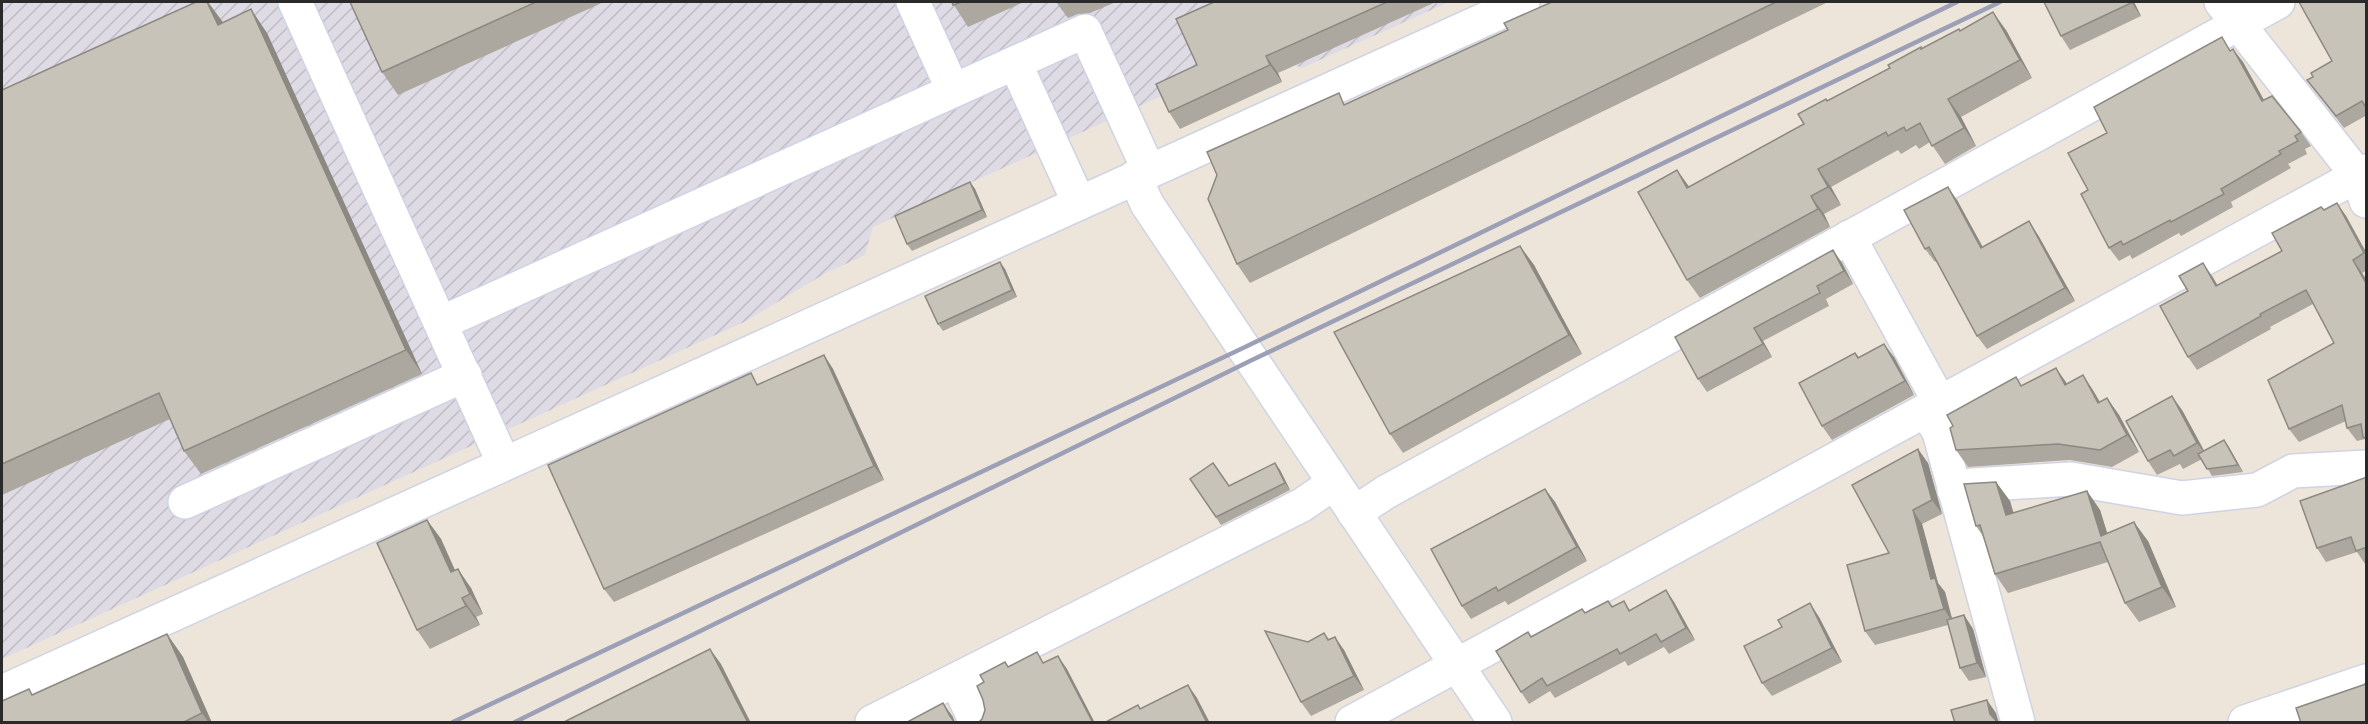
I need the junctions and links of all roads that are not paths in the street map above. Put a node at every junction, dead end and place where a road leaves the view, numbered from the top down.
1 (295, 2) edge
2 (913, 2) edge
3 (1523, 2) edge
4 (2278, 2) edge
5 (2229, 13) edge
6 (1016, 63) junction
7 (954, 90) junction
8 (1142, 174) junction
9 (2364, 183) edge
10 (1079, 203) junction
11 (1849, 237) junction
12 (441, 323) junction
13 (465, 375) junction
14 (1933, 406) junction
15 (504, 464) junction
16 (2367, 467) edge
17 (1334, 483) junction
18 (1954, 490) junction
19 (185, 502) dead end
20 (1354, 513) junction
21 (1456, 666) junction
22 (956, 680) junction
23 (2367, 681) edge
24 (2, 692) edge
25 (872, 723) edge
26 (976, 723) edge
27 (1352, 723) edge
28 (1495, 723) edge
29 (2018, 723) edge
30 (2245, 723) edge

1 - 12 street
2 - 7 street
3 - 8 street
4 - 5 street
5 - 9 street
5 - 11 street
6 - 7 street
6 - 8 street
6 - 10 street
7 - 12 street
8 - 10 street
8 - 17 street
9 - 14 street
10 - 15 street
11 - 14 street
11 - 20 street
12 - 13 street
13 - 15 street
13 - 19 street
14 - 18 street
14 - 21 street
15 - 24 street
16 - 18 street
17 - 20 street
17 - 22 street
18 - 29 street
20 - 21 street
21 - 27 street
21 - 28 street
22 - 25 street
22 - 26 street
23 - 30 street

